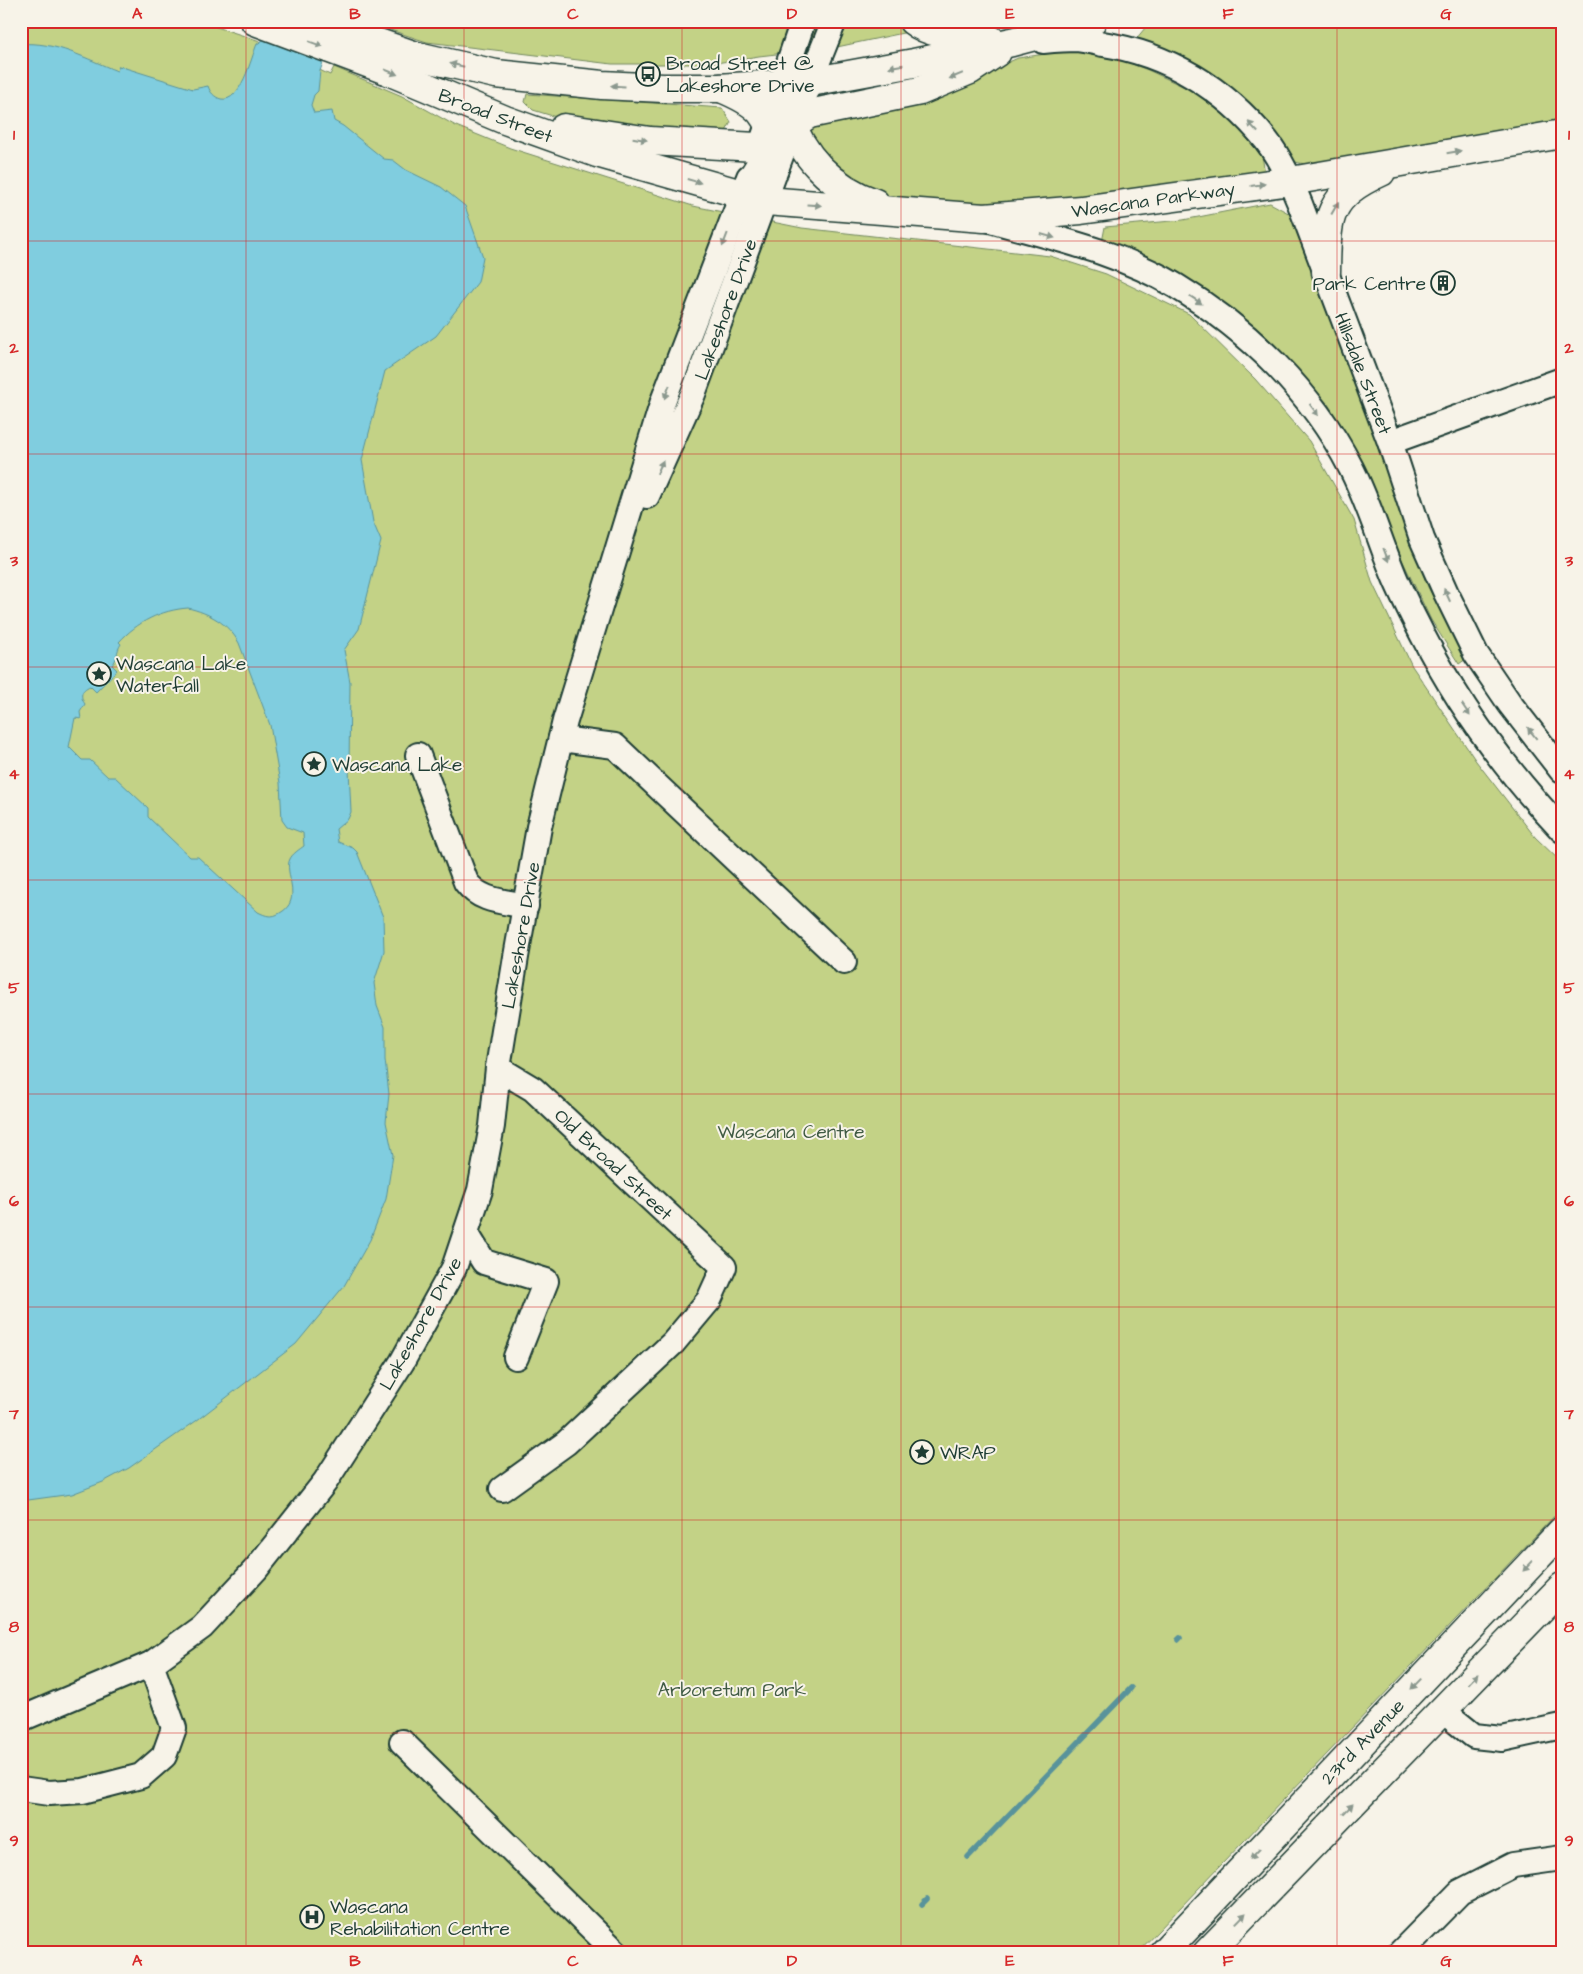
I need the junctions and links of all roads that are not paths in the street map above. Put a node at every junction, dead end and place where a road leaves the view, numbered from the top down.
1 (255, 21) edge
2 (315, 21) edge
3 (803, 21) edge
4 (834, 21) edge
5 (913, 21) edge
6 (1092, 21) edge
7 (1012, 42) junction
8 (349, 45) junction
9 (810, 82) junction
10 (781, 84) junction
11 (720, 88) junction
12 (505, 120) junction
13 (776, 134) junction
14 (1562, 134) edge
15 (1406, 161) junction
16 (1291, 181) junction
17 (754, 198) junction
18 (898, 211) junction
19 (984, 218) junction
20 (1326, 272) junction
21 (1562, 380) edge
22 (1390, 442) junction
23 (561, 739) junction
24 (418, 755) dead end
25 (1562, 771) edge
26 (1562, 830) edge
27 (526, 906) junction
28 (844, 962) dead end
29 (498, 1068) junction
30 (466, 1233) junction
31 (516, 1357) dead end
32 (502, 1489) dead end
33 (1562, 1531) edge
34 (1562, 1587) edge
35 (151, 1664) junction
36 (1443, 1711) junction
37 (21, 1719) edge
38 (1562, 1726) edge
39 (402, 1742) dead end
40 (21, 1789) edge
41 (1562, 1858) edge
42 (617, 1953) edge
43 (1163, 1953) edge
44 (1207, 1953) edge
45 (1400, 1953) edge

1 -> 8 main road, Broad Street
2 - 8 main road, Broad Street
3 - 10 street
4 - 9 street
5 - 7 main road
6 - 7 main road
7 -> 9 main road
7 -> 13 main road
16 -> 7 street, Hillsdale Street
11 -> 8 main road, Broad Street
8 -> 12 main road, Broad Street
9 - 10 main road
9 - 13 main road
10 - 11 main road
10 - 13 main road
11 - 13 main road
12 -> 13 main road
12 -> 17 main road, Broad Street
13 - 17 main road
13 - 18 main road
15 -> 14 main road, Wascana Parkway
15 - 16 main road, Wascana Parkway
20 -> 15 main road
19 -> 16 main road, Wascana Parkway
16 - 20 street, Hillsdale Street
17 -> 18 main road, Wascana Parkway
17 - 23 street, Lakeshore Drive
18 - 19 main road, Wascana Parkway
19 -> 26 street
20 - 22 street, Hillsdale Street
21 - 22 street
25 -> 22 street, Hillsdale Street
23 - 27 street, Lakeshore Drive
23 - 28 street
24 - 27 street
27 - 29 street, Lakeshore Drive
29 - 30 street, Lakeshore Drive
29 - 32 street, Old Broad Street
30 - 31 street
30 - 35 street, Lakeshore Drive
33 -> 43 main road, 23rd Avenue
36 -> 34 main road, 23rd Avenue
35 - 37 street, Lakeshore Drive
35 - 40 street
36 - 38 street
44 -> 36 main road, 23rd Avenue
39 - 42 street
41 - 45 street

